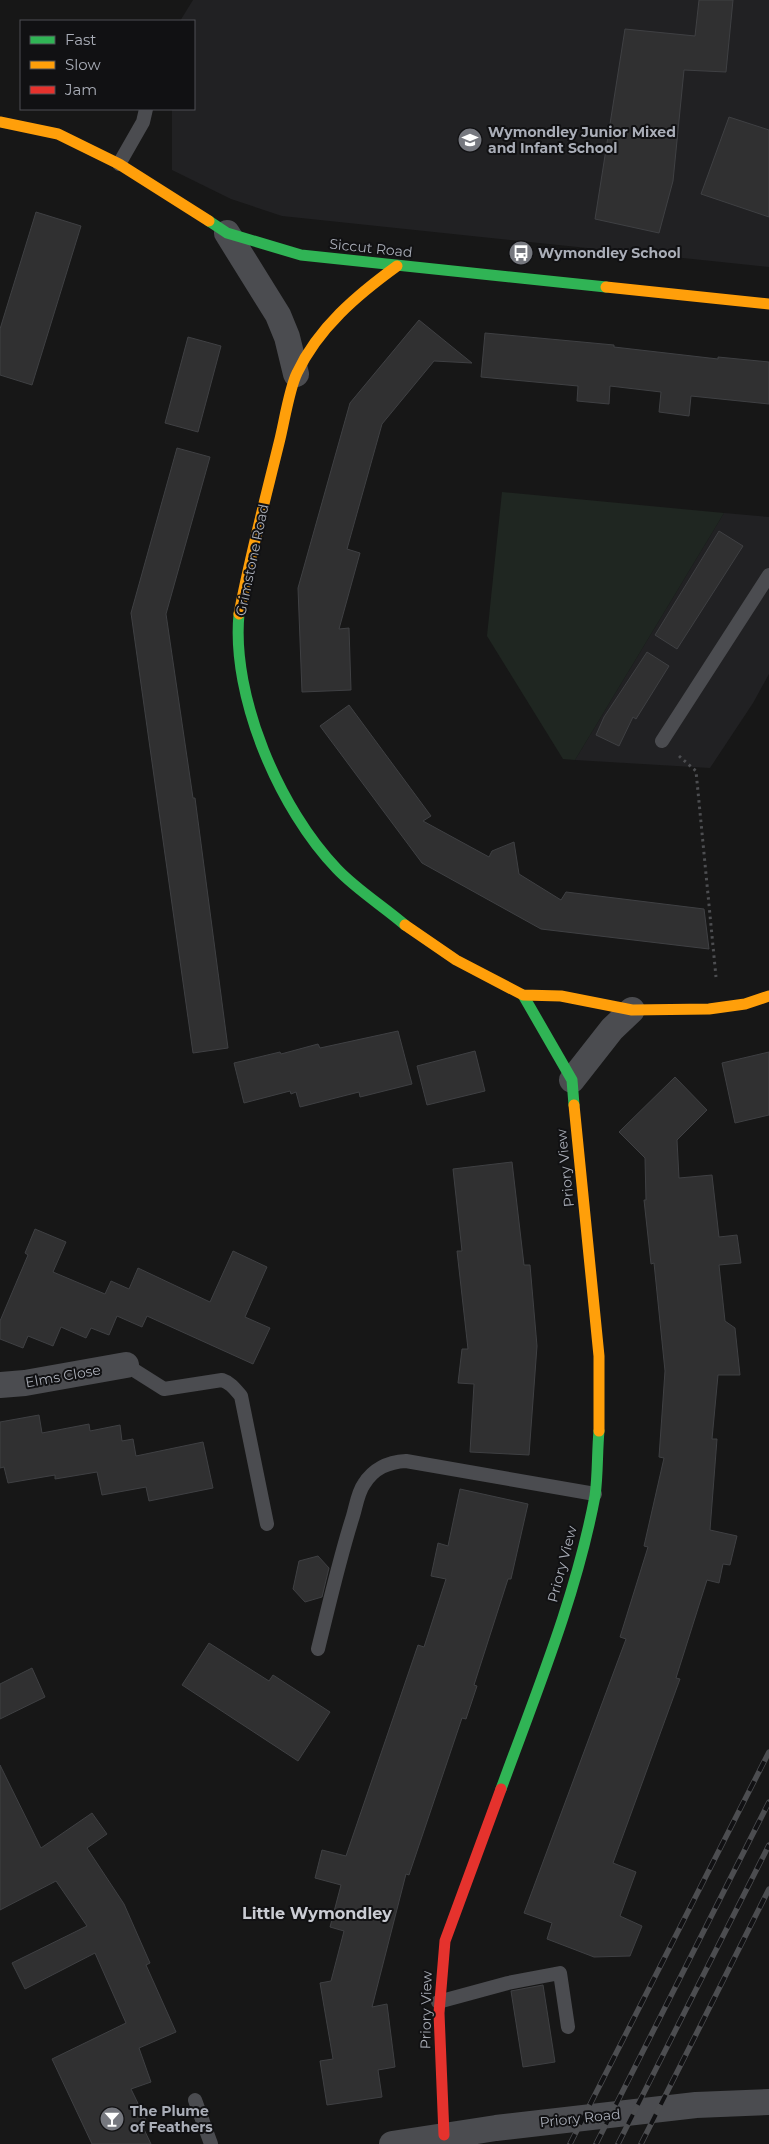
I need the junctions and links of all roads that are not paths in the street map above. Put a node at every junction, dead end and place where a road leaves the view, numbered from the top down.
1 (146, 110) edge
2 (2, 122) edge
3 (0, 139) edge
4 (119, 164) junction
5 (227, 233) junction
6 (397, 266) junction
7 (769, 304) edge
8 (296, 374) junction
9 (769, 575) edge
10 (662, 741) road end
11 (523, 995) junction
12 (769, 996) edge
13 (632, 1010) junction
14 (572, 1080) junction
15 (126, 1365) joint
16 (0, 1385) edge
17 (595, 1494) junction
18 (268, 1524) dead end
19 (318, 1649) dead end
20 (438, 2002) junction
21 (568, 2027) dead end
22 (195, 2100) dead end
23 (769, 2102) edge
24 (444, 2135) junction
25 (211, 2144) edge
26 (392, 2144) edge

1 - 4 lane
2 - 3 lane
2 - 4 street, Siccut Road
4 - 5 street, Siccut Road
5 - 6 street, Siccut Road
5 - 8 street
6 - 7 street, Siccut Road
6 - 8 street, Grimstone Road
8 - 11 street, Grimstone Road
9 - 10 lane
11 - 13 street, Grimstone Road
11 - 14 street, Priory View
12 - 13 street, Grimstone Road
13 - 14 street
14 - 17 street, Priory View
15 - 16 street, Elms Close
15 - 18 lane
17 - 19 lane
17 - 20 street, Priory View
20 - 21 lane
20 - 24 street, Priory View
22 - 25 lane
23 - 24 street, Priory Road
24 - 26 street, Priory Road

